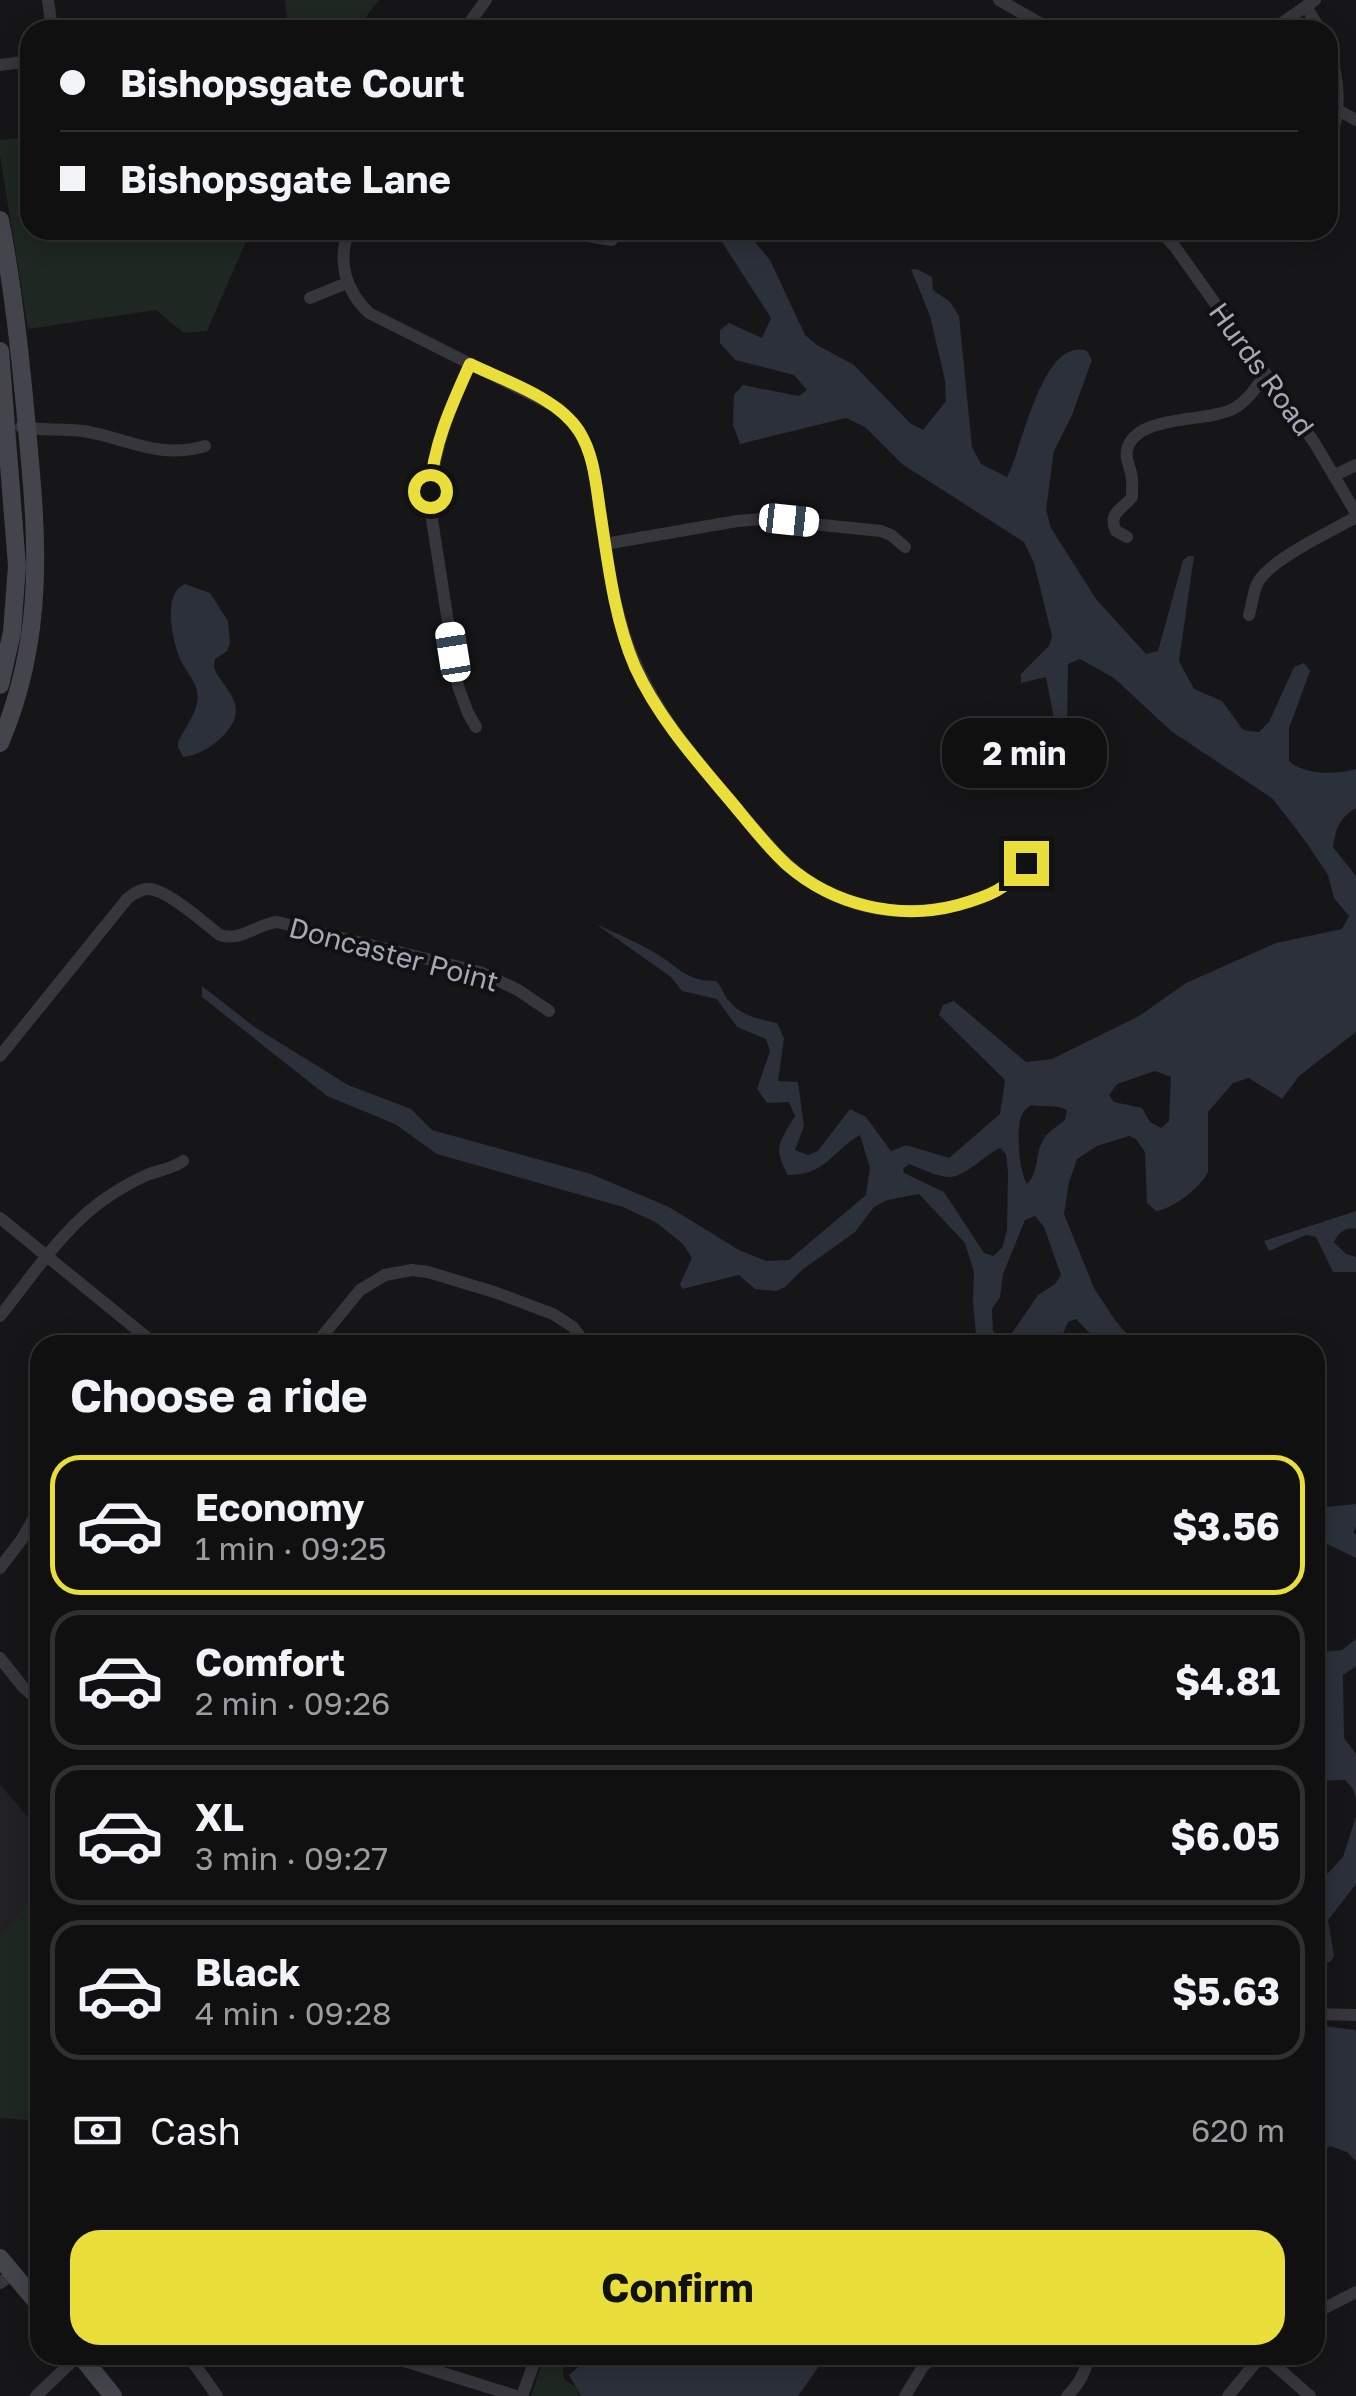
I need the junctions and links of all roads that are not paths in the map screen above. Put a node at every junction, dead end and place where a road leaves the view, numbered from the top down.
1 (999, 0) edge
2 (1310, 3) edge
3 (1034, 20) edge
4 (1286, 20) edge
5 (1338, 110) edge
6 (1356, 120) edge
7 (0, 220) edge
8 (346, 240) edge
9 (1168, 240) edge
10 (348, 283) junction
11 (310, 298) dead end
12 (0, 351) edge
13 (470, 364) junction
14 (1266, 374) junction
15 (3, 421) edge
16 (27, 428) junction
17 (204, 446) dead end
18 (1356, 465) edge
19 (1334, 475) junction
20 (1356, 515) edge
21 (1127, 537) dead end
22 (605, 544) junction
23 (905, 547) dead end
24 (1249, 615) dead end
25 (0, 684) edge
26 (476, 727) dead end
27 (0, 743) edge
28 (1026, 863) dead end
29 (550, 1011) dead end
30 (0, 1056) edge
31 (183, 1161) dead end
32 (0, 1218) edge
33 (48, 1257) junction
34 (0, 1316) edge
35 (141, 1335) edge
36 (323, 1335) edge
37 (578, 1335) edge
38 (30, 1525) edge
39 (0, 1568) edge
40 (0, 1658) edge
41 (30, 1693) edge
42 (1325, 2014) edge
43 (1356, 2016) edge
44 (0, 2258) edge
45 (7, 2278) edge
46 (1356, 2292) edge
47 (30, 2298) edge
48 (1325, 2308) edge
49 (69, 2365) edge
50 (88, 2365) edge
51 (195, 2365) edge
52 (418, 2365) edge
53 (532, 2365) edge
54 (925, 2365) edge
55 (1086, 2365) edge
56 (1254, 2365) edge
57 (1274, 2365) edge
58 (36, 2396) edge
59 (113, 2396) edge
60 (217, 2396) edge
61 (519, 2396) edge
62 (905, 2396) edge
63 (1068, 2396) edge
64 (1228, 2396) edge
65 (1310, 2396) edge

1 - 3 street
2 - 4 street
5 - 6 street
7 - 16 street
8 - 10 street
9 - 14 street, Hurds Road
10 - 11 street
10 - 13 street
12 - 15 street
13 - 22 street
13 - 26 street
14 - 19 street, Hurds Road
14 - 21 street
15 - 16 street
15 - 25 street
16 - 17 street
16 - 27 street
18 - 19 street
19 - 20 street, Hurds Road
20 - 24 street
22 - 23 street
22 - 28 street
29 - 30 street, Doncaster Point
31 - 33 street
32 - 33 street
33 - 34 street
33 - 35 street
36 - 37 street
38 - 39 street
40 - 41 street
42 - 43 street
44 - 45 street
45 - 47 street
46 - 48 street
49 - 58 street
50 - 59 street
51 - 60 street
52 - 61 street
53 - 61 street
54 - 62 street
55 - 63 street
56 - 64 street
57 - 65 street

